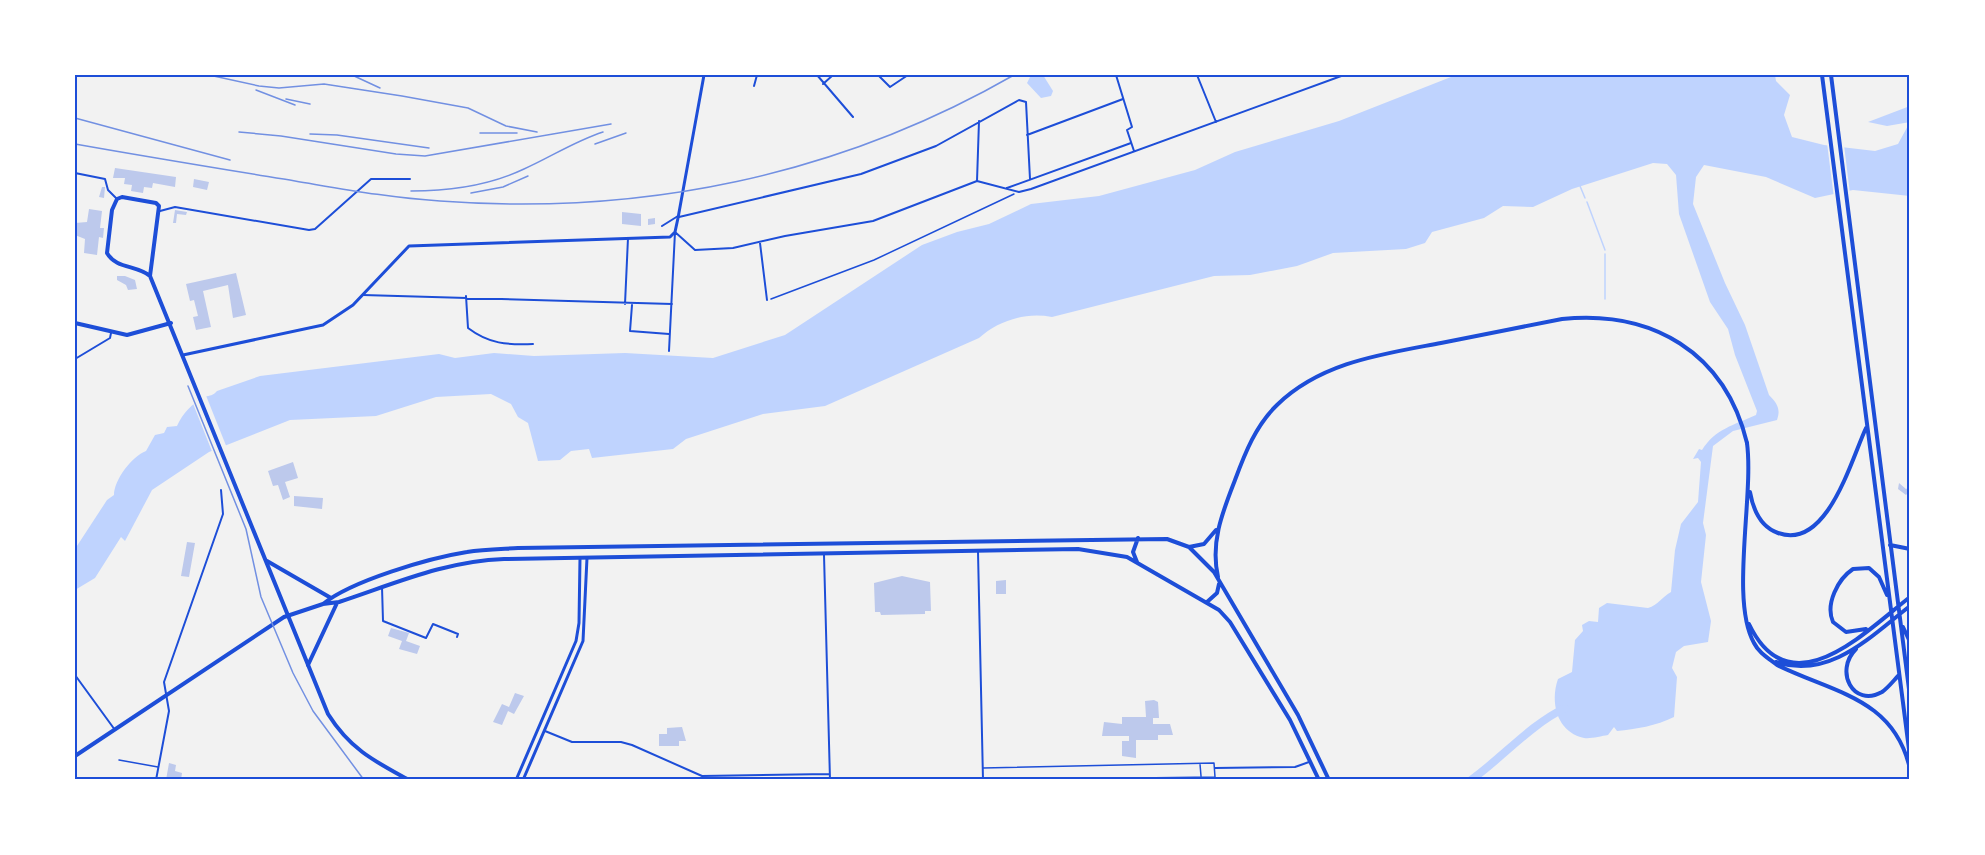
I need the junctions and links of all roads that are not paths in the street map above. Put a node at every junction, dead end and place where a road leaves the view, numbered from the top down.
1 (704, 75) edge
2 (757, 75) edge
3 (817, 75) edge
4 (833, 75) edge
5 (878, 75) edge
6 (908, 75) edge
7 (1116, 75) edge
8 (1197, 75) edge
9 (1332, 75) edge
10 (1344, 75) edge
11 (1821, 75) edge
12 (1831, 75) edge
13 (1334, 79) junction
14 (823, 84) junction
15 (754, 86) dead end
16 (1123, 99) junction
17 (853, 117) dead end
18 (979, 122) junction
19 (1216, 122) junction
20 (1027, 135) junction
21 (1131, 143) junction
22 (1134, 151) junction
23 (75, 173) edge
24 (410, 179) dead end
25 (1030, 180) junction
26 (977, 181) junction
27 (1005, 189) junction
28 (117, 199) junction
29 (160, 211) junction
30 (678, 217) junction
31 (662, 226) dead end
32 (675, 232) junction
33 (628, 238) junction
34 (760, 243) junction
35 (150, 276) junction
36 (363, 295) junction
37 (465, 296) junction
38 (767, 300) road end
39 (625, 304) junction
40 (632, 304) junction
41 (672, 304) junction
42 (75, 322) edge
43 (171, 323) junction
44 (111, 333) junction
45 (669, 334) junction
46 (533, 344) dead end
47 (669, 351) dead end
48 (183, 355) junction
49 (75, 359) edge
50 (1867, 428) junction
51 (1749, 483) junction
52 (221, 490) dead end
53 (1218, 527) junction
54 (1138, 538) junction
55 (1060, 540) junction
56 (886, 543) junction
57 (1890, 545) junction
58 (649, 547) junction
59 (1189, 547) junction
60 (518, 549) junction
61 (1060, 549) junction
62 (1910, 549) edge
63 (978, 551) junction
64 (886, 552) junction
65 (824, 553) junction
66 (649, 556) junction
67 (587, 557) junction
68 (580, 558) junction
69 (518, 559) junction
70 (267, 561) junction
71 (1137, 562) junction
72 (1220, 583) junction
73 (382, 587) junction
74 (1910, 597) edge
75 (331, 598) junction
76 (1207, 602) junction
77 (338, 603) junction
78 (323, 604) junction
79 (1890, 604) junction
80 (1910, 606) edge
81 (289, 615) junction
82 (1899, 617) junction
83 (1746, 618) junction
84 (1870, 628) junction
85 (457, 637) dead end
86 (1862, 642) junction
87 (1910, 642) edge
88 (1770, 660) junction
89 (308, 665) junction
90 (1899, 674) junction
91 (75, 675) edge
92 (555, 688) junction
93 (563, 691) junction
94 (1910, 696) edge
95 (165, 697) junction
96 (1298, 715) junction
97 (1290, 720) junction
98 (115, 730) junction
99 (545, 731) junction
100 (75, 756) edge
101 (1910, 757) edge
102 (119, 760) dead end
103 (1311, 761) junction
104 (1200, 764) junction
105 (159, 767) junction
106 (983, 768) junction
107 (1215, 768) junction
108 (1910, 770) edge
109 (830, 774) junction
110 (1201, 777) junction
111 (156, 780) edge
112 (409, 780) edge
113 (516, 780) edge
114 (523, 780) edge
115 (830, 780) edge
116 (982, 780) edge
117 (1319, 780) edge
118 (1329, 780) edge

1 - 30 street
2 - 15 street
3 - 14 street
4 - 14 street
5 - 6 street
7 - 16 street
8 - 19 street
9 - 13 street
10 - 13 street
11 - 50 main road
12 - 57 main road
13 - 19 street
14 - 17 street
16 - 20 street
16 - 21 street
18 - 20 street
18 - 26 street
18 - 30 street
19 - 22 street
20 - 25 street
21 - 22 street
21 - 25 street
22 - 27 street
23 - 28 street
24 - 29 street
25 - 27 street
26 - 27 street
26 - 34 street
28 - 29 main road
28 - 35 main road
29 - 35 main road
30 - 31 street
30 - 32 street
32 - 33 street
32 - 34 street
32 - 41 street
33 - 36 street
33 - 39 street
34 - 38 street
35 - 43 main road
36 - 37 street
36 - 48 street
37 - 39 street
37 - 46 street
39 - 40 street
40 - 41 street
40 - 45 street
41 - 45 street
42 - 44 main road
43 - 44 main road
43 - 48 main road
44 - 49 street
45 - 47 street
48 - 70 main road
50 - 51 main road
50 - 79 main road
51 - 53 main road
51 - 83 main road
52 - 95 street
53 - 59 main road
53 - 72 main road
54 - 55 main road
54 - 59 main road
54 - 71 main road
55 - 56 main road
55 - 61 main road
56 - 58 main road
56 - 64 main road
57 - 62 main road
57 - 82 main road
58 - 60 main road
58 - 66 main road
59 - 72 main road
60 - 69 main road
60 - 75 main road
61 - 63 main road
61 - 71 main road
63 - 64 main road
63 - 106 street
64 - 65 main road
65 - 66 main road
65 - 109 street
66 - 67 main road
67 - 68 main road
67 - 93 street
68 - 69 main road
68 - 92 street
69 - 73 main road
70 - 75 main road
70 - 81 main road
71 - 76 main road
72 - 76 main road
72 - 96 main road
73 - 77 main road
73 - 85 street
74 - 84 main road
75 - 78 main road
76 - 97 main road
77 - 78 main road
77 - 89 main road
78 - 81 main road
79 - 84 main road
79 - 90 main road
80 - 86 main road
81 - 89 main road
81 - 95 main road
82 - 87 main road
82 - 94 main road
83 - 84 main road
83 - 88 main road
86 - 88 main road
86 - 90 main road
88 - 108 main road
89 - 112 main road
90 - 101 main road
91 - 98 street
92 - 93 street
92 - 113 street
93 - 99 street
95 - 98 main road
95 - 105 street
96 - 97 main road
96 - 118 main road
97 - 103 main road
98 - 100 main road
99 - 109 street
99 - 114 street
102 - 105 street
103 - 107 street
103 - 117 main road
104 - 106 street
104 - 107 street
104 - 110 street
105 - 111 street
106 - 116 street
107 - 110 street
109 - 115 street
110 - 116 street

